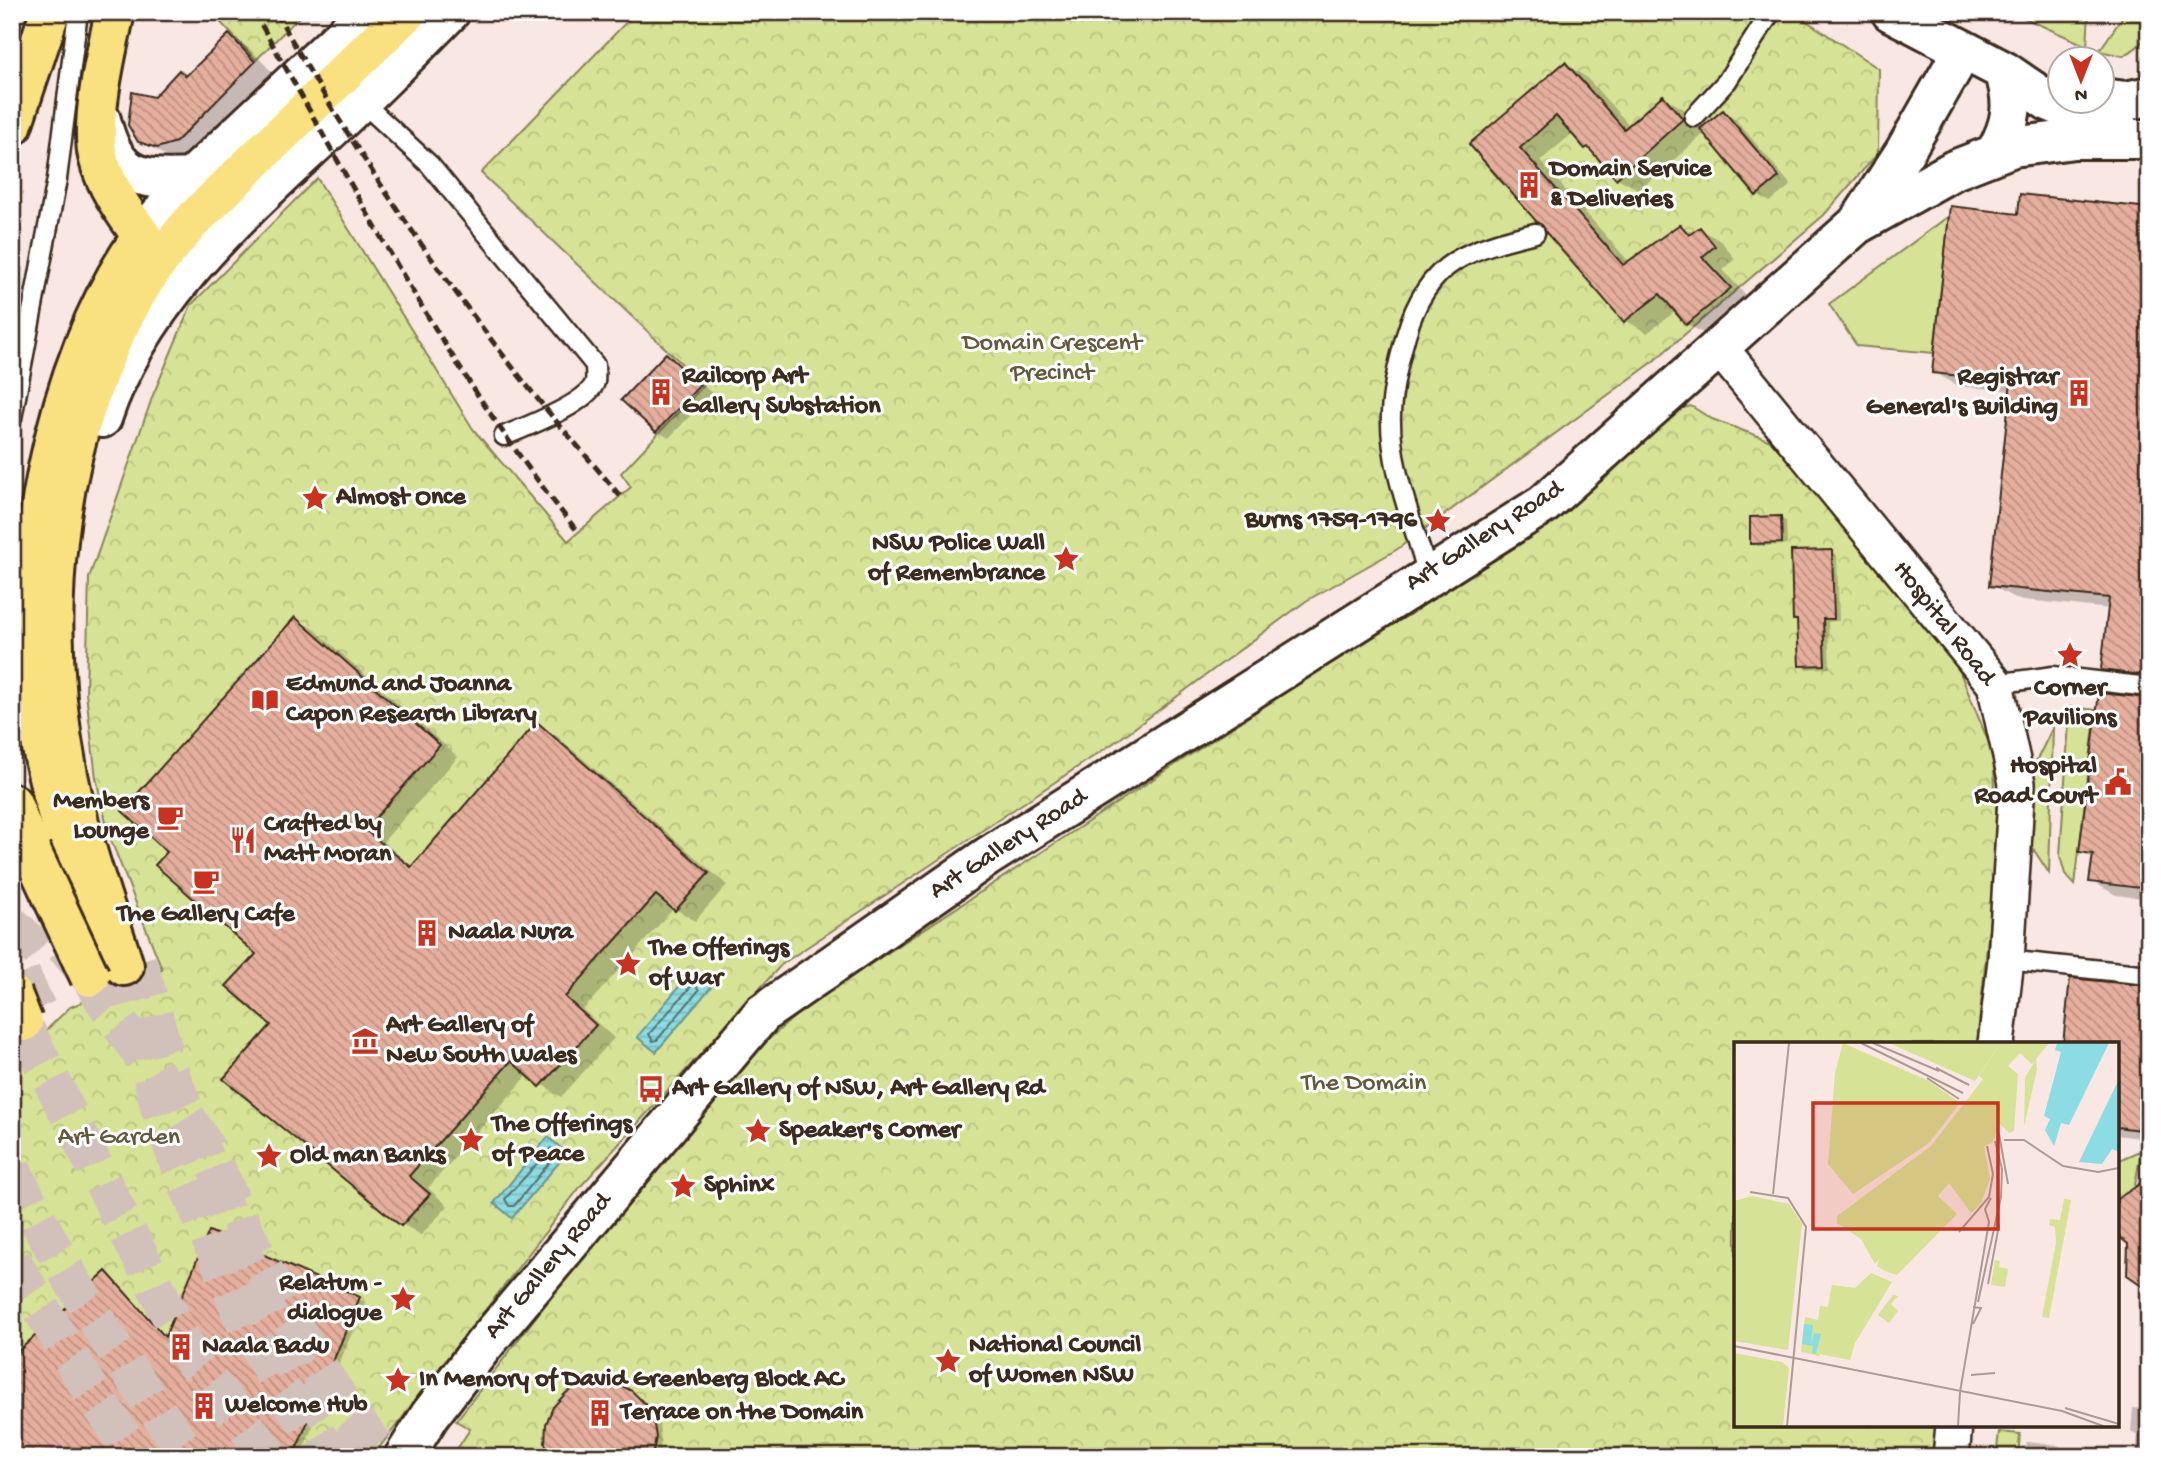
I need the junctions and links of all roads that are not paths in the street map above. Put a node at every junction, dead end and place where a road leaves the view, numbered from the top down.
1 (50, 12) edge
2 (78, 12) edge
3 (115, 12) edge
4 (368, 12) edge
5 (407, 12) edge
6 (450, 12) edge
7 (1771, 12) edge
8 (1891, 12) edge
9 (1963, 50) junction
10 (2004, 71) junction
11 (2046, 82) edge
12 (2149, 96) edge
13 (2116, 100) edge
14 (361, 101) junction
15 (99, 110) junction
16 (1694, 117) dead end
17 (12, 125) edge
18 (2149, 139) edge
19 (1996, 152) junction
20 (191, 178) junction
21 (1856, 225) junction
22 (1535, 233) dead end
23 (142, 236) junction
24 (1719, 347) junction
25 (12, 418) edge
26 (504, 436) dead end
27 (1428, 575) junction
28 (1995, 684) junction
29 (2149, 687) edge
30 (12, 803) edge
31 (2006, 960) junction
32 (110, 964) junction
33 (2149, 975) edge
34 (1996, 1042) edge
35 (1954, 1427) edge
36 (404, 1457) edge
37 (1951, 1457) edge

1 - 17 main road
2 - 25 lane
3 - 15 main road
4 - 20 street
5 - 32 main road
6 - 14 street
7 - 16 lane
8 - 9 street
9 - 10 street
9 - 21 street
10 - 11 street
10 - 18 street
10 - 19 street
12 - 13 street
14 - 26 lane
14 - 32 street
15 - 20 street
15 - 23 main road
18 - 19 street
19 - 21 street
20 - 23 street
21 - 24 street, Art Gallery Road
22 - 27 lane
23 - 32 main road
24 - 27 street, Art Gallery Road
24 - 28 street, Hospital Road
27 - 36 street, Art Gallery Road
28 - 29 lane
28 - 31 street, Hospital Road
30 - 32 main road, bridge
31 - 33 lane
31 - 34 street, Hospital Road
35 - 37 street

